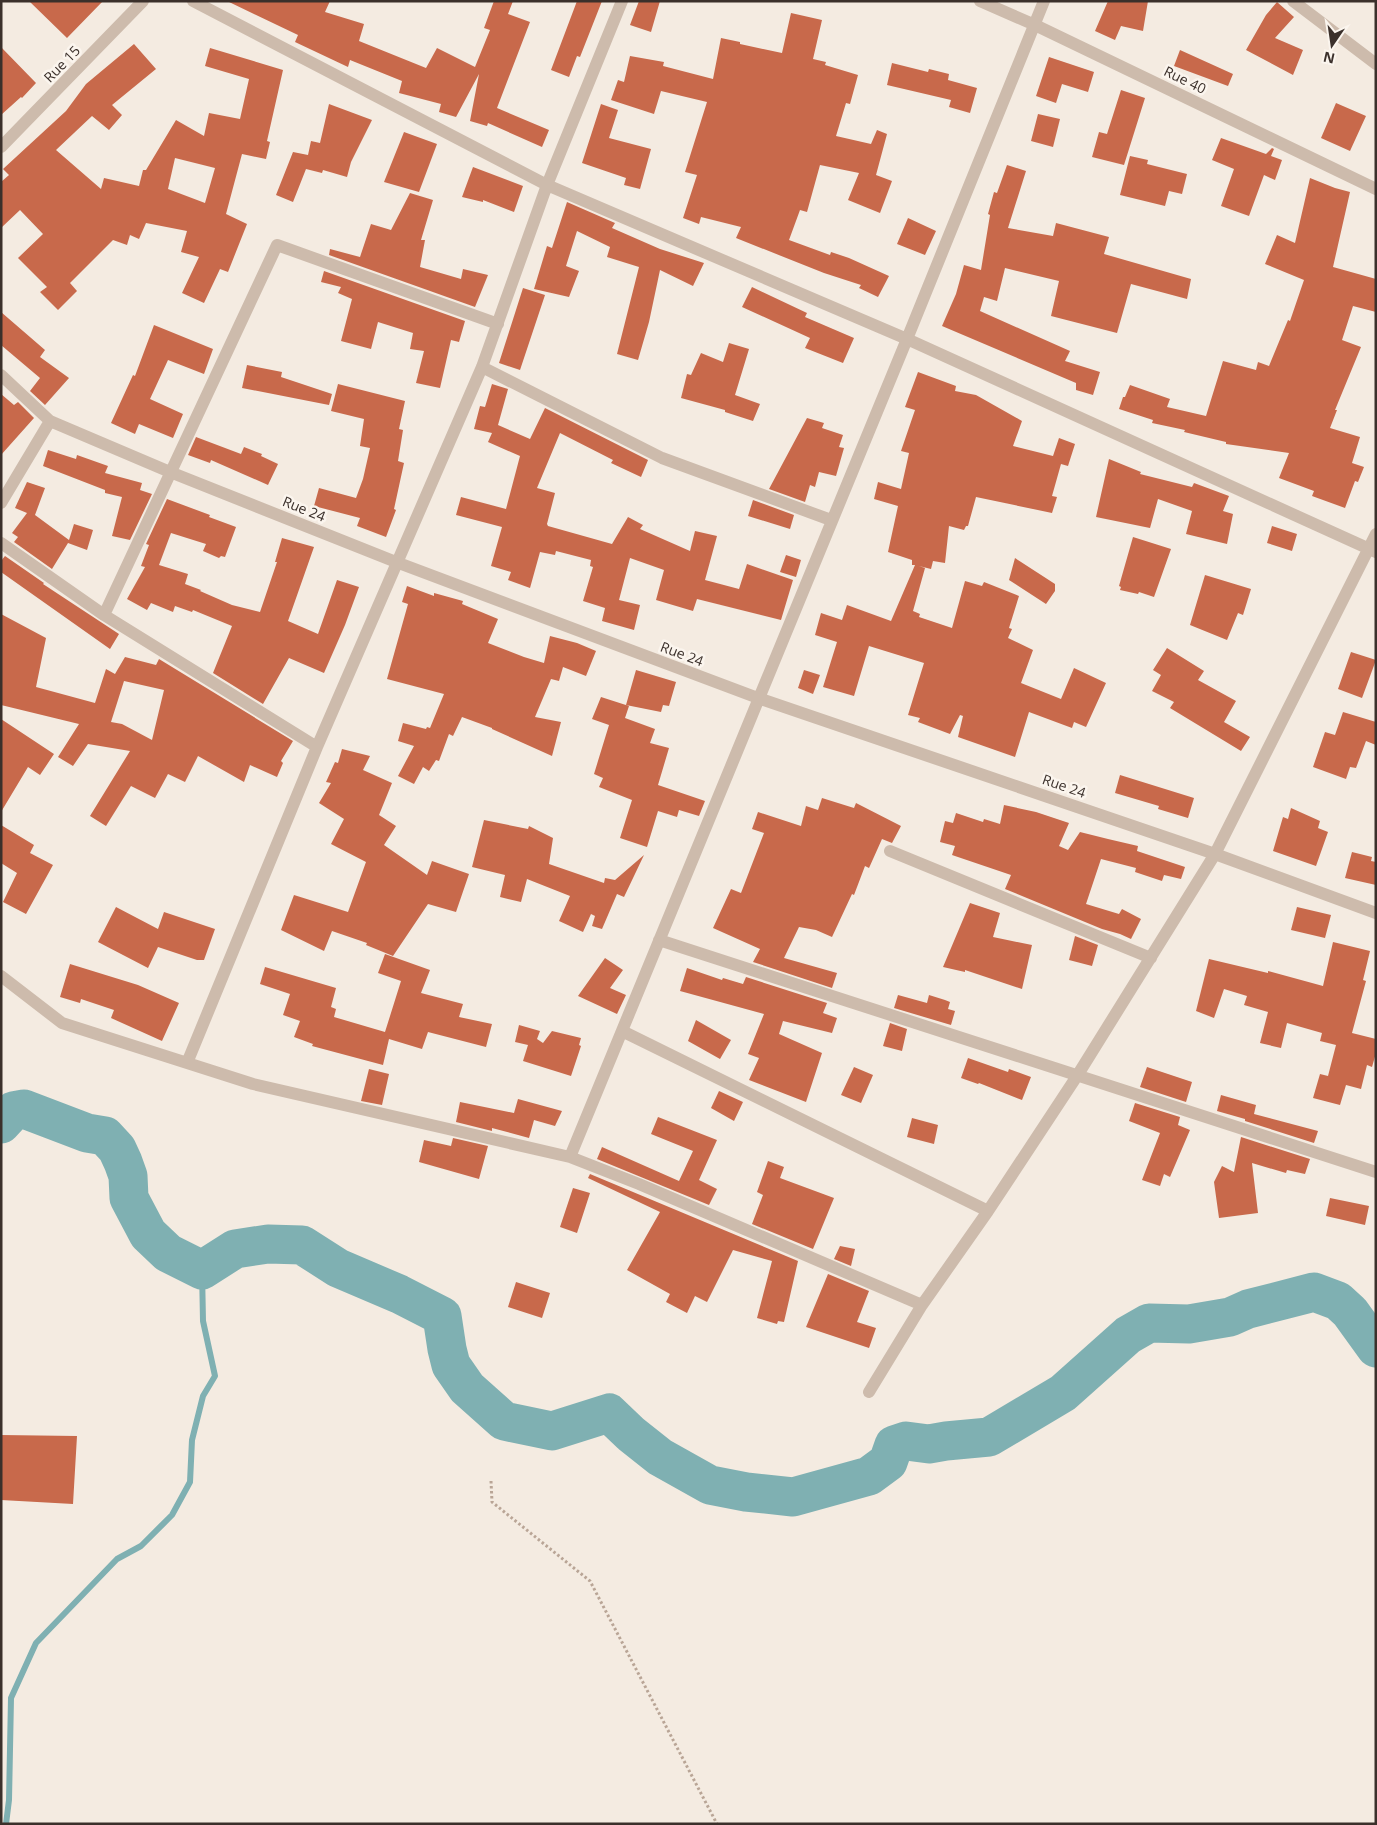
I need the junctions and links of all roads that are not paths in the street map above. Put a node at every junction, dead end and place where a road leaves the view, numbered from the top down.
1 (144, 1) edge
2 (193, 1) edge
3 (622, 1) edge
4 (980, 1) edge
5 (1044, 1) edge
6 (1292, 1) edge
7 (1035, 24) junction
8 (1376, 64) edge
9 (2, 145) edge
10 (547, 185) junction
11 (1376, 189) edge
12 (498, 324) junction
13 (907, 339) junction
14 (482, 366) junction
15 (1, 375) edge
16 (50, 421) junction
17 (170, 472) junction
18 (1, 503) edge
19 (832, 520) junction
20 (1376, 534) edge
21 (1, 543) edge
22 (1373, 551) edge
23 (396, 562) junction
24 (104, 615) junction
25 (758, 698) junction
26 (317, 747) junction
27 (890, 851) dead end
28 (1216, 854) junction
29 (1376, 913) edge
30 (659, 940) junction
31 (1151, 958) junction
32 (1, 976) edge
33 (622, 1031) junction
34 (187, 1063) junction
35 (1077, 1076) junction
36 (570, 1157) junction
37 (1376, 1172) edge
38 (988, 1211) junction
39 (922, 1305) junction
40 (869, 1392) dead end

1 - 9 street, Rue 15
2 - 10 street
3 - 10 street
4 - 7 street, Rue 40
5 - 7 street
6 - 8 street
7 - 11 street, Rue 40
7 - 13 street
10 - 12 street
10 - 13 street
12 - 14 street
12 - 17 street
13 - 19 street
13 - 22 street
14 - 19 street
14 - 23 street
15 - 16 street, Rue 24
16 - 17 street, Rue 24
16 - 18 street
17 - 23 street, Rue 24
17 - 24 street
19 - 25 street
20 - 22 street
21 - 24 street
22 - 28 street
23 - 25 street, Rue 24
23 - 26 street
24 - 26 street
25 - 28 street, Rue 24
25 - 30 street
26 - 34 street
27 - 31 street
28 - 29 street, Rue 24
28 - 31 street
30 - 33 street
30 - 35 street
31 - 35 street
32 - 34 street
33 - 36 street
33 - 38 street
34 - 36 street
35 - 37 street
35 - 38 street
36 - 39 street
38 - 39 street
39 - 40 street

